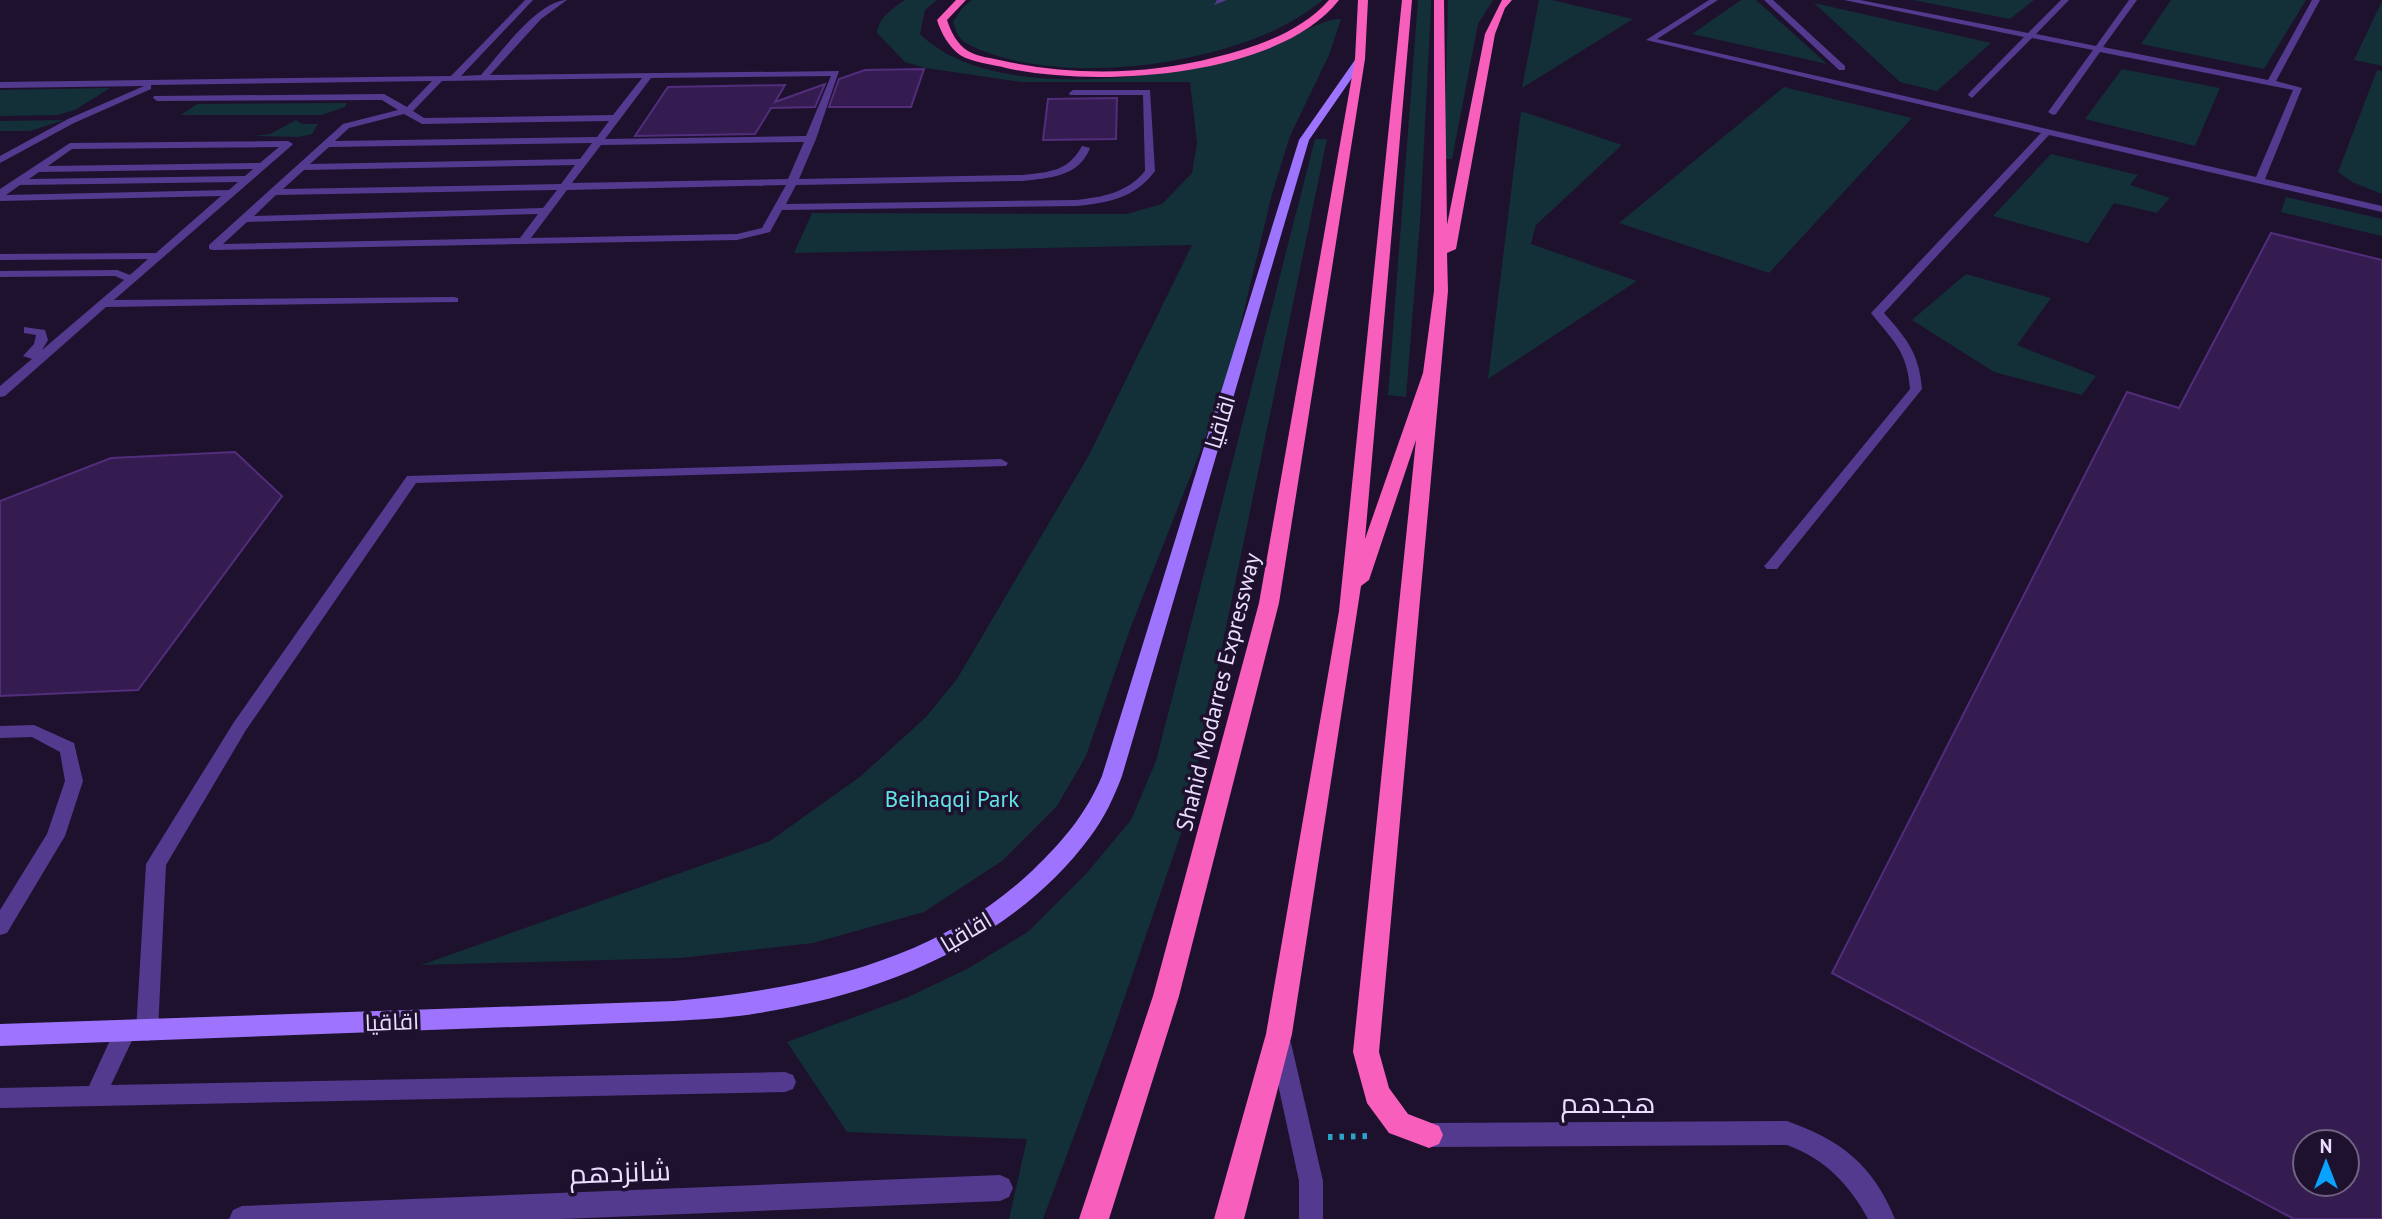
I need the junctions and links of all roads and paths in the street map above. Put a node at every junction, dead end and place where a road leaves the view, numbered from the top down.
1 (529, 0) edge
2 (563, 0) edge
3 (961, 0) edge
4 (1334, 0) edge
5 (1363, 0) edge
6 (1407, 0) edge
7 (1439, 0) edge
8 (1507, 0) edge
9 (1714, 0) edge
10 (1768, 0) edge
11 (1849, 0) edge
12 (2065, 0) edge
13 (2133, 0) edge
14 (2316, 0) edge
15 (2030, 36) junction
16 (2098, 49) junction
17 (1360, 60) junction
18 (1842, 68) dead end
19 (648, 76) junction
20 (440, 78) junction
21 (454, 78) junction
22 (483, 78) junction
23 (167, 82) junction
24 (2271, 83) junction
25 (0, 85) edge
26 (1073, 93) dead end
27 (1972, 95) dead end
28 (157, 99) dead end
29 (409, 110) junction
30 (2053, 112) dead end
31 (617, 118) junction
32 (2047, 132) junction
33 (811, 139) junction
34 (599, 141) junction
35 (326, 144) junction
36 (1085, 148) dead end
37 (0, 160) edge
38 (583, 162) junction
39 (263, 166) junction
40 (301, 167) junction
41 (36, 169) junction
42 (247, 179) junction
43 (2259, 181) junction
44 (18, 182) junction
45 (792, 183) junction
46 (565, 186) junction
47 (274, 192) junction
48 (231, 193) junction
49 (0, 196) edge
50 (780, 207) junction
51 (2382, 209) edge
52 (546, 211) junction
53 (244, 219) junction
54 (523, 241) junction
55 (158, 256) junction
56 (0, 257) edge
57 (0, 274) edge
58 (131, 279) junction
59 (1441, 291) junction
60 (454, 300) dead end
61 (102, 304) junction
62 (28, 330) dead end
63 (1432, 373) junction
64 (0, 380) edge
65 (0, 393) edge
66 (1001, 463) dead end
67 (1772, 566) dead end
68 (1349, 611) junction
69 (0, 732) edge
70 (0, 927) edge
71 (136, 1031) junction
72 (1279, 1034) junction
73 (0, 1035) edge
74 (785, 1082) dead end
75 (95, 1096) junction
76 (0, 1098) edge
77 (1429, 1135) joint
78 (1378, 1136) dead end
79 (1302, 1138) junction
80 (1000, 1188) dead end
81 (341, 1217) edge
82 (292, 1218) edge
83 (242, 1219) edge
84 (1094, 1219) edge
85 (1229, 1219) edge
86 (1311, 1219) edge
87 (1881, 1219) edge

1 - 21 lane
2 - 22 lane
3 - 4 highway
5 - 17 highway, Shahid Modarres Expressway
6 - 68 highway
7 - 59 highway
8 - 59 highway
9 - 32 lane
10 - 18 lane
11 - 15 lane
12 - 15 lane
13 - 16 lane
14 - 24 lane
15 - 16 lane
15 - 27 lane
16 - 24 lane
16 - 30 lane
17 - 71 main road, اقاقیا
17 - 84 highway, Shahid Modarres Expressway
19 - 22 lane
19 - 31 lane
19 - 33 lane
20 - 21 lane
20 - 23 lane
20 - 29 lane
21 - 22 lane
23 - 25 lane
23 - 37 lane
24 - 43 lane
26 - 50 lane
28 - 29 lane
29 - 31 lane
29 - 35 lane
31 - 34 lane
32 - 43 lane
32 - 67 lane
33 - 34 lane
33 - 45 lane
34 - 35 lane
34 - 38 lane
35 - 40 lane
36 - 45 lane
38 - 40 lane
38 - 46 lane
39 - 41 lane
39 - 41 lane
39 - 42 lane
40 - 47 lane
41 - 44 lane
42 - 44 lane
42 - 48 lane
43 - 51 lane
44 - 49 lane
45 - 46 lane
45 - 50 lane
46 - 47 lane
46 - 52 lane
47 - 53 lane
48 - 49 lane
48 - 55 lane
50 - 54 lane
52 - 53 lane
52 - 54 lane
53 - 54 lane
55 - 56 lane
55 - 58 lane
57 - 58 lane
58 - 61 lane
59 - 63 highway
60 - 61 lane
61 - 65 lane
62 - 64 lane
63 - 68 highway
63 - 77 highway
66 - 71 lane
68 - 72 highway
69 - 70 lane
71 - 73 main road, اقاقیا
71 - 75 lane
72 - 79 lane
72 - 85 highway
74 - 75 lane
75 - 76 lane
77 - 87 street, هجدهم
78 - 79 path
79 - 86 lane
80 - 81 street, شانزدهم
81 - 82 street, شانزدهم
82 - 83 street, شانزدهم

